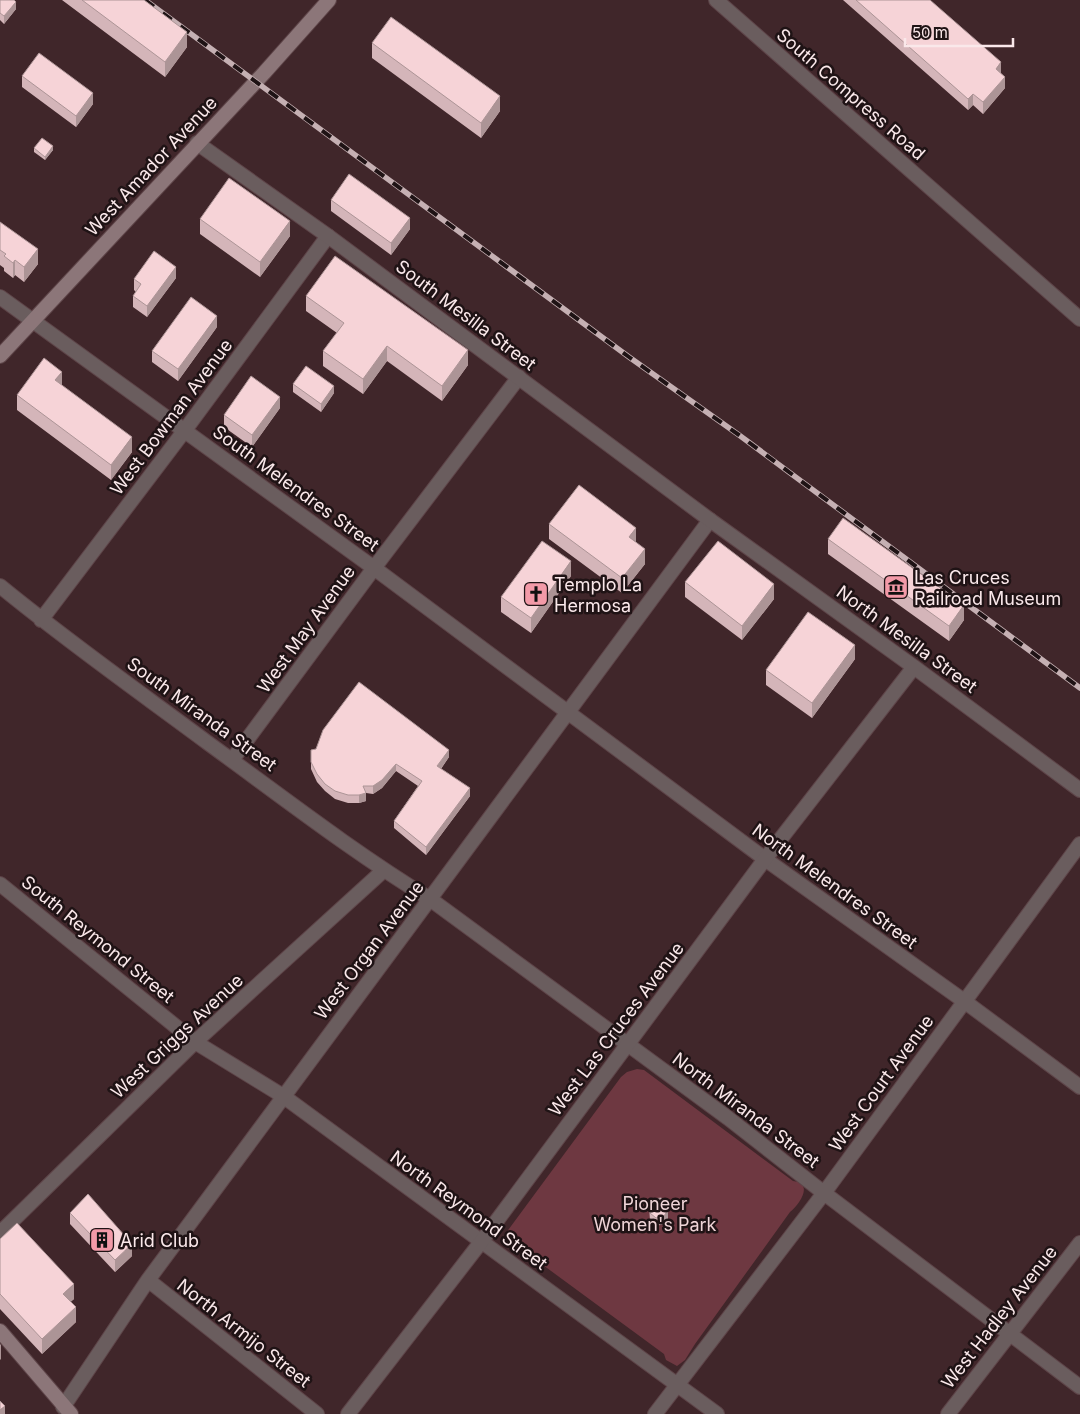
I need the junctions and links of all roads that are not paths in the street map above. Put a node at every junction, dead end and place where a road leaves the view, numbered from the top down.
1 (329, 0) edge
2 (716, 0) edge
3 (197, 144) junction
4 (328, 236) junction
5 (0, 297) edge
6 (1080, 319) edge
7 (33, 321) junction
8 (0, 356) edge
9 (519, 377) junction
10 (185, 430) junction
11 (710, 520) junction
12 (374, 568) junction
13 (0, 586) edge
14 (41, 620) junction
15 (914, 667) junction
16 (568, 713) junction
17 (232, 760) junction
18 (1080, 790) edge
19 (1080, 844) edge
20 (765, 859) junction
21 (384, 870) junction
22 (0, 884) edge
23 (430, 899) junction
24 (964, 1001) junction
25 (195, 1042) junction
26 (627, 1044) junction
27 (1080, 1087) edge
28 (283, 1096) junction
29 (824, 1193) junction
30 (0, 1233) edge
31 (481, 1242) junction
32 (1080, 1243) edge
33 (148, 1280) junction
34 (0, 1331) edge
35 (1010, 1332) junction
36 (678, 1384) junction
37 (1080, 1386) edge
38 (67, 1410) edge
39 (317, 1414) edge
40 (348, 1414) edge
41 (655, 1414) edge
42 (718, 1414) edge
43 (948, 1414) edge

1 - 3 main road, West Amador Avenue
2 - 6 street, South Compress Road
3 - 4 street, South Mesilla Street
3 - 7 main road, West Amador Avenue
4 - 9 street, South Mesilla Street
4 - 10 street, West Bowman Avenue
5 - 7 street, South Melendres Street
7 - 8 main road, West Amador Avenue
7 - 10 street, South Melendres Street
9 - 11 street, South Mesilla Street
9 - 12 street, West May Avenue
10 - 12 street, South Melendres Street
10 - 14 street, West Bowman Avenue
11 - 15 street, North Mesilla Street
11 - 16 street, West Organ Avenue
12 - 16 street, South Melendres Street
12 - 17 street, West May Avenue
13 - 14 street, South Miranda Street
14 - 17 street, South Miranda Street
15 - 18 street, North Mesilla Street
15 - 20 street, West Las Cruces Avenue
16 - 20 street, North Melendres Street
16 - 23 street, West Organ Avenue
17 - 21 street, South Miranda Street
19 - 24 street, West Court Avenue
20 - 24 street, North Melendres Street
20 - 26 street, West Las Cruces Avenue
21 - 23 street, North Miranda Street
21 - 25 street, West Griggs Avenue
22 - 25 street, South Reymond Street
23 - 26 street, North Miranda Street
23 - 28 street, West Organ Avenue
24 - 27 street, North Melendres Street
24 - 29 street, West Court Avenue
25 - 28 street, North Reymond Street
25 - 30 street, West Griggs Avenue
26 - 29 street, North Miranda Street
26 - 31 street, West Las Cruces Avenue
28 - 31 street, North Reymond Street
28 - 33 street, West Organ Avenue
29 - 35 street, North Miranda Street
29 - 36 street, West Court Avenue
31 - 36 street, North Reymond Street
31 - 40 street, West Las Cruces Avenue
32 - 35 street, West Hadley Avenue
33 - 38 street, West Organ Avenue
33 - 39 street, North Armijo Street
34 - 38 main road
35 - 37 street, North Miranda Street
35 - 43 street, West Hadley Avenue
36 - 41 street, West Court Avenue
36 - 42 street, North Reymond Street

